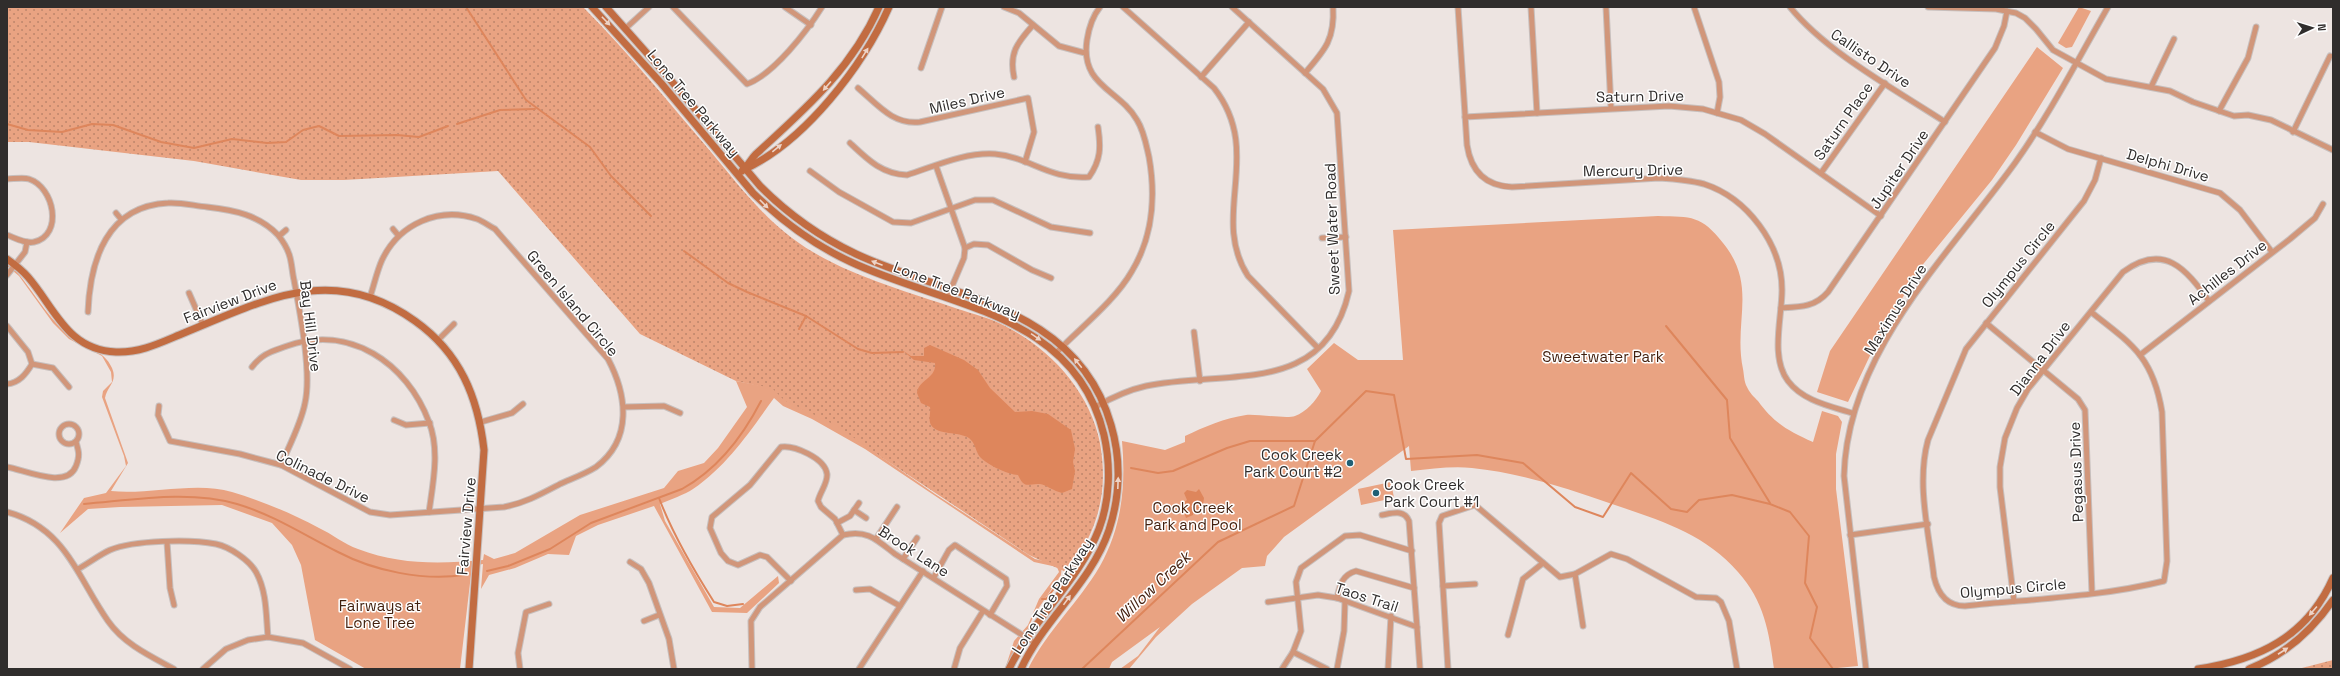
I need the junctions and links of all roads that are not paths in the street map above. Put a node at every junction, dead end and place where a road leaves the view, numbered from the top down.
1 (592, 7) edge
2 (606, 7) edge
3 (649, 7) edge
4 (673, 7) edge
5 (785, 7) edge
6 (822, 7) edge
7 (879, 7) edge
8 (889, 7) edge
9 (942, 7) edge
10 (1004, 7) edge
11 (1100, 7) edge
12 (1123, 7) edge
13 (1232, 7) edge
14 (1333, 7) edge
15 (1458, 7) edge
16 (1530, 7) edge
17 (1606, 7) edge
18 (1694, 7) edge
19 (1790, 7) edge
20 (1928, 7) edge
21 (2108, 7) edge
22 (2007, 11) junction
23 (1249, 22) junction
24 (811, 25) junction
25 (1033, 25) junction
26 (2256, 27) dead end
27 (626, 28) junction
28 (2174, 39) dead end
29 (1085, 52) junction
30 (2330, 56) dead end
31 (2076, 64) junction
32 (921, 68) dead end
33 (1305, 73) junction
34 (1014, 77) dead end
35 (1201, 77) junction
36 (1885, 83) junction
37 (858, 88) dead end
38 (2151, 88) junction
39 (1611, 108) junction
40 (2219, 111) junction
41 (1537, 113) junction
42 (1717, 113) junction
43 (1465, 117) junction
44 (1945, 122) junction
45 (1098, 127) dead end
46 (2035, 132) junction
47 (2293, 132) junction
48 (850, 143) dead end
49 (2333, 150) edge
50 (2101, 158) junction
51 (1025, 162) junction
52 (936, 166) junction
53 (745, 169) junction
54 (810, 171) dead end
55 (1821, 173) junction
56 (738, 175) junction
57 (7, 179) edge
58 (2323, 204) dead end
59 (951, 208) junction
60 (116, 213) dead end
61 (1881, 216) junction
62 (120, 219) junction
63 (286, 230) dead end
64 (392, 230) dead end
65 (1090, 233) dead end
66 (7, 235) edge
67 (398, 235) junction
68 (279, 236) junction
69 (1346, 237) junction
70 (1322, 238) dead end
71 (27, 242) junction
72 (965, 248) junction
73 (2272, 252) junction
74 (7, 259) edge
75 (16, 265) junction
76 (7, 275) edge
77 (1051, 278) dead end
78 (950, 289) junction
79 (296, 291) junction
80 (189, 293) dead end
81 (370, 297) junction
82 (947, 298) junction
83 (2210, 301) junction
84 (1781, 308) junction
85 (88, 312) dead end
86 (2091, 312) junction
87 (1986, 323) junction
88 (454, 324) dead end
89 (203, 325) junction
90 (7, 326) edge
91 (1194, 332) dead end
92 (303, 340) junction
93 (438, 340) junction
94 (1063, 346) junction
95 (1318, 348) junction
96 (1056, 353) junction
97 (2140, 355) junction
98 (32, 364) junction
99 (252, 367) dead end
100 (2043, 370) junction
101 (1200, 381) junction
102 (7, 384) edge
103 (69, 387) dead end
104 (1103, 402) junction
105 (523, 404) dead end
106 (159, 406) dead end
107 (624, 407) junction
108 (1095, 407) junction
109 (680, 413) dead end
110 (1852, 413) junction
111 (394, 420) dead end
112 (481, 422) junction
113 (430, 423) junction
114 (76, 442) junction
115 (281, 465) junction
116 (7, 467) edge
117 (859, 503) dead end
118 (481, 508) junction
119 (897, 508) dead end
120 (854, 510) junction
121 (7, 512) edge
122 (430, 512) junction
123 (1382, 515) dead end
124 (866, 518) dead end
125 (837, 523) junction
126 (1928, 524) junction
127 (844, 535) junction
128 (1850, 535) junction
129 (917, 538) dead end
130 (876, 539) junction
131 (167, 542) junction
132 (1412, 551) junction
133 (903, 559) junction
134 (630, 562) dead end
135 (1543, 563) junction
136 (78, 569) junction
137 (923, 571) junction
138 (1575, 574) junction
139 (934, 577) junction
140 (2333, 578) edge
141 (791, 580) junction
142 (1475, 584) dead end
143 (1443, 586) junction
144 (1414, 588) junction
145 (856, 590) dead end
146 (2092, 593) junction
147 (1298, 596) junction
148 (1337, 598) junction
149 (1345, 600) junction
150 (2333, 600) edge
151 (2014, 601) junction
152 (1268, 602) dead end
153 (549, 604) dead end
154 (174, 605) dead end
155 (900, 606) junction
156 (983, 611) junction
157 (660, 615) junction
158 (990, 615) junction
159 (1391, 616) junction
160 (644, 621) dead end
161 (1583, 626) dead end
162 (1417, 627) junction
163 (1508, 634) dead end
164 (268, 637) junction
165 (1026, 638) junction
166 (1035, 643) junction
167 (1293, 652) junction
168 (174, 669) edge
169 (203, 669) edge
170 (350, 669) edge
171 (469, 669) edge
172 (520, 669) edge
173 (674, 669) edge
174 (752, 669) edge
175 (859, 669) edge
176 (954, 669) edge
177 (1009, 669) edge
178 (1021, 669) edge
179 (1282, 669) edge
180 (1327, 669) edge
181 (1337, 669) edge
182 (1388, 669) edge
183 (1420, 669) edge
184 (1448, 669) edge
185 (1737, 669) edge
186 (1866, 669) edge
187 (2198, 669) edge
188 (2249, 669) edge

1 -> 56 street, Lone Tree Parkway
2 - 27 street, Lone Tree Parkway
3 - 27 street
4 - 24 street
5 - 24 street
6 - 24 street
7 -> 53 street
53 -> 8 street
9 - 32 street
10 - 25 street
11 - 29 street
12 - 35 street
13 - 23 street, Sweet Water Road
14 - 33 street
15 - 43 street, Mercury Drive
16 - 41 street
17 - 39 street
18 - 42 street
19 - 36 street, Callisto Drive
20 - 22 street
21 - 31 street, Maximus Drive
22 - 31 street
22 - 44 street, Jupiter Drive
23 - 33 street, Sweet Water Road
23 - 35 street
25 - 29 street
25 - 34 street
26 - 40 street
27 - 53 street, Lone Tree Parkway
28 - 38 street
29 - 94 street
30 - 47 street
31 - 38 street
31 - 46 street, Maximus Drive
33 - 69 street, Sweet Water Road
35 - 95 street
36 - 44 street, Callisto Drive
36 - 55 street, Saturn Place
37 - 51 street, Miles Drive
38 - 40 street
39 - 41 street, Saturn Drive
39 - 42 street, Saturn Drive
40 - 47 street
41 - 43 street, Saturn Drive
42 - 55 street, Saturn Drive
43 - 84 street, Mercury Drive
44 - 61 street, Jupiter Drive
45 - 51 street
46 - 50 street, Delphi Drive
46 - 110 street, Maximus Drive
47 - 49 street
48 - 52 street
50 - 73 street, Delphi Drive
50 - 87 street, Olympus Circle
51 - 52 street
52 - 59 street
53 - 56 street
78 -> 53 street, Lone Tree Parkway
54 - 59 street
55 - 61 street, Saturn Drive
56 -> 82 street, Lone Tree Parkway
57 - 71 street
58 - 73 street, Achilles Drive
59 - 65 street
59 - 72 street
60 - 62 street
61 - 84 street, Jupiter Drive
62 - 68 street, Bay Hill Drive
62 - 85 street, Bay Hill Drive
63 - 68 street
64 - 67 street
66 - 71 street
67 - 81 street, Green Island Circle
67 - 107 street, Green Island Circle
68 - 79 street, Bay Hill Drive
69 - 70 street
69 - 95 street, Sweet Water Road
71 - 75 street
72 - 77 street
72 - 78 street
73 - 83 street, Achilles Drive
74 - 75 street, Fairview Drive
75 - 76 street
75 - 89 street, Fairview Drive
78 - 82 street
78 - 94 street, Lone Tree Parkway
79 - 81 street, Fairview Drive
79 - 89 street, Fairview Drive
79 - 92 street, Bay Hill Drive
80 - 89 street
81 - 93 street, Fairview Drive
82 -> 96 street, Lone Tree Parkway
83 - 86 street, Dianna Drive
83 - 97 street, Achilles Drive
84 - 110 street, Mercury Drive
86 - 97 street, Olympus Circle
86 - 100 street, Dianna Drive
87 - 100 street, Pegasus Drive
87 - 126 street, Olympus Circle
88 - 93 street
90 - 98 street
91 - 101 street
92 - 99 street
92 - 113 street
92 - 115 street, Bay Hill Drive
93 - 112 street, Fairview Drive
94 - 96 street
104 -> 94 street, Lone Tree Parkway
95 - 101 street, Sweet Water Road
96 - 108 street, Lone Tree Parkway
97 - 146 street, Olympus Circle
98 - 102 street
98 - 103 street
100 - 146 street, Pegasus Drive
100 - 151 street, Dianna Drive
101 - 104 street, Sweet Water Road
104 - 108 street, Sweet Water Road
166 -> 104 street, Lone Tree Parkway
105 - 112 street
106 - 115 street, Colinade Drive
107 - 109 street
107 - 118 street, Green Island Circle
108 - 165 street, Lone Tree Parkway
110 - 128 street, Maximus Drive
111 - 113 street
112 - 118 street, Fairview Drive
113 - 122 street
114 - 114 street
114 - 116 street
115 - 122 street, Colinade Drive
117 - 120 street
118 - 122 street, Colinade Drive
118 - 171 street, Fairview Drive
119 - 130 street
120 - 124 street
120 - 125 street
121 - 136 street
123 - 132 street
125 - 127 street
125 - 141 street
126 - 128 street
126 - 151 street, Olympus Circle
127 - 130 street, Brook Lane
127 - 141 street
128 - 186 street, Maximus Drive
129 - 133 street
130 - 133 street, Brook Lane
131 - 136 street
131 - 154 street
131 - 164 street
132 - 144 street
132 - 147 street
133 - 137 street, Brook Lane
134 - 157 street
135 - 138 street
135 - 143 street
135 - 163 street
136 - 168 street
137 - 139 street, Brook Lane
137 - 155 street
138 - 161 street
138 - 185 street
139 - 156 street, Brook Lane
139 - 158 street
140 -> 187 street
141 - 174 street
142 - 143 street
143 - 184 street
144 - 148 street
144 - 162 street
145 - 155 street
146 - 151 street, Olympus Circle
147 - 148 street, Taos Trail
147 - 152 street, Taos Trail
147 - 167 street
148 - 149 street, Taos Trail
149 - 159 street, Taos Trail
149 - 181 street
188 -> 150 street
153 - 172 street
155 - 175 street
156 - 158 street, Brook Lane
156 - 176 street
157 - 160 street
157 - 173 street
158 - 165 street, Brook Lane
159 - 162 street, Taos Trail
159 - 182 street
162 - 183 street
164 - 169 street
164 - 170 street
165 - 166 street, Brook Lane
165 - 177 street, Lone Tree Parkway
166 - 178 street, Lone Tree Parkway
167 - 179 street
167 - 180 street

